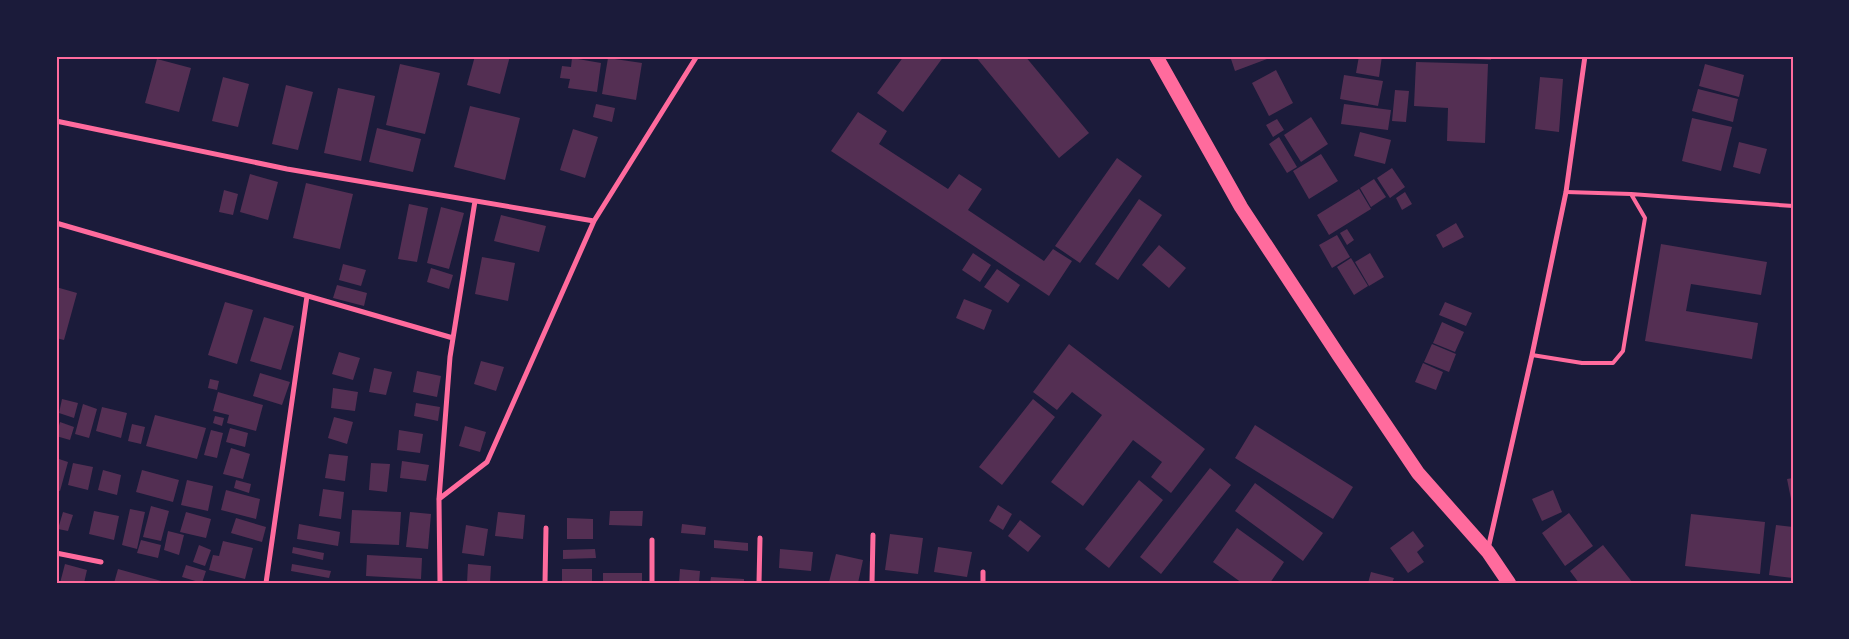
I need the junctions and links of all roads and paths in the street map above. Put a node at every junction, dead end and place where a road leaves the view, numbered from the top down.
1 (697, 56) edge
2 (1156, 56) edge
3 (1585, 56) edge
4 (56, 121) edge
5 (1566, 192) junction
6 (1632, 194) junction
7 (475, 201) junction
8 (1793, 206) edge
9 (594, 221) junction
10 (56, 223) edge
11 (307, 296) junction
12 (453, 338) junction
13 (1532, 355) junction
14 (440, 499) junction
15 (546, 528) dead end
16 (873, 535) dead end
17 (760, 538) dead end
18 (652, 540) dead end
19 (1488, 552) junction
20 (56, 553) edge
21 (101, 562) dead end
22 (983, 572) dead end
23 (266, 583) edge
24 (440, 583) edge
25 (544, 583) edge
26 (652, 583) edge
27 (759, 583) edge
28 (872, 583) edge
29 (983, 583) edge
30 (1509, 583) edge

1 - 9 street
2 - 19 highway
3 - 5 street
4 - 7 street
5 - 6 lane
5 - 13 street
6 - 8 lane
6 - 13 lane
7 - 9 street
7 - 12 street
9 - 14 street
10 - 11 street
11 - 12 street
11 - 23 street
12 - 14 street
13 - 19 street
14 - 24 street
15 - 25 street
16 - 28 street
17 - 27 street
18 - 26 street
19 - 30 highway
20 - 21 street
22 - 29 street

